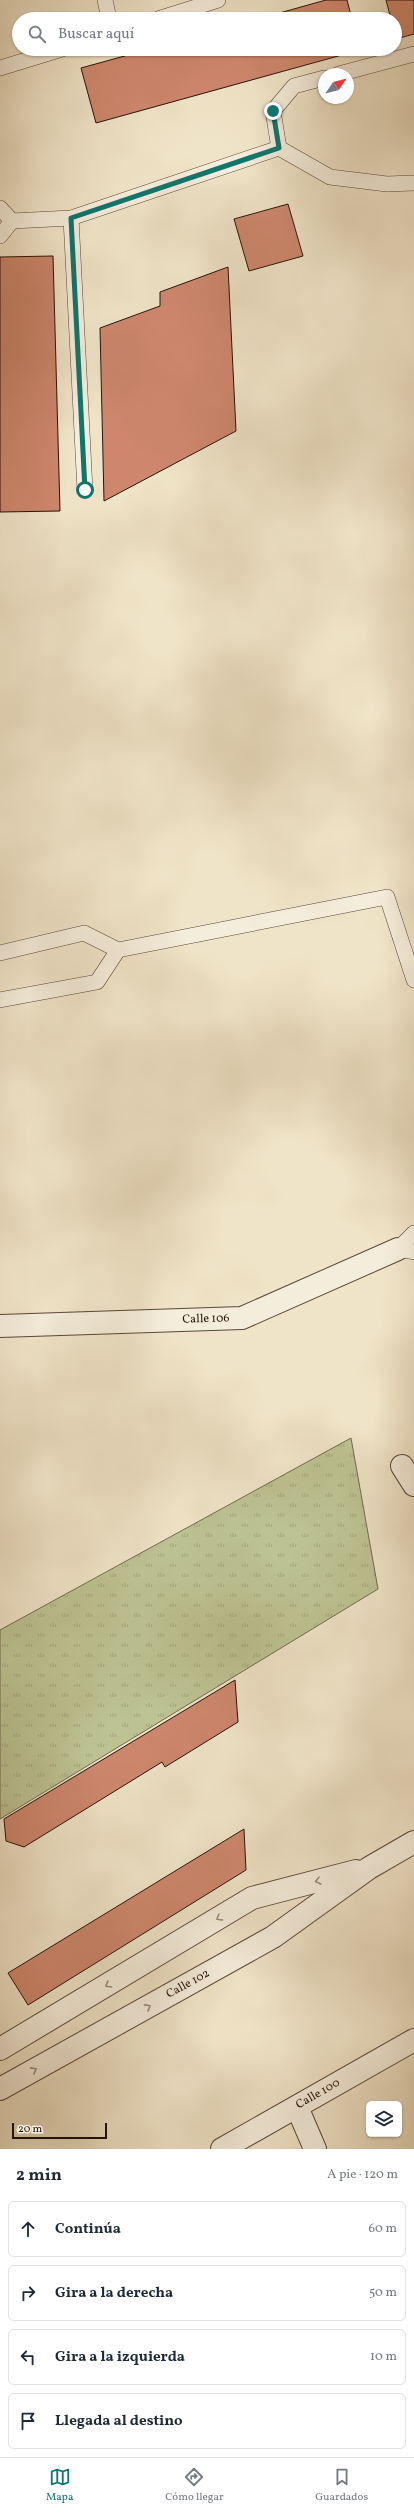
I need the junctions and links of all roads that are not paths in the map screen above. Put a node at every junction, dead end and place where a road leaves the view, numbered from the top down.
1 (105, 0) edge
2 (218, 0) edge
3 (108, 12) edge
4 (180, 12) edge
5 (414, 54) edge
6 (39, 56) edge
7 (0, 68) edge
8 (354, 70) edge
9 (318, 80) edge
10 (279, 148) junction
11 (414, 183) edge
12 (0, 208) edge
13 (71, 218) junction
14 (12, 221) junction
15 (0, 236) edge
16 (85, 490) dead end
17 (118, 950) junction
18 (0, 952) edge
19 (414, 980) edge
20 (0, 1000) edge
21 (414, 1233) edge
22 (406, 1251) edge
23 (0, 1326) edge
24 (402, 1466) dead end
25 (414, 1485) edge
26 (414, 1842) edge
27 (369, 1868) junction
28 (414, 2040) edge
29 (0, 2049) edge
30 (0, 2089) edge
31 (296, 2107) junction
32 (222, 2149) edge
33 (315, 2149) edge

1 - 3 lane
2 - 4 lane
5 - 8 lane
6 - 7 lane
9 - 10 lane
10 - 11 lane
10 - 13 lane
12 - 14 lane
13 - 14 lane
13 - 16 lane
14 - 15 lane
17 - 18 lane
17 - 19 lane
17 - 20 lane
21 - 22 lane
22 - 23 street, Calle 106
24 - 25 street
26 - 27 street, Calle 102
27 -> 29 street, Calle 102
30 -> 27 street, Calle 102
28 - 31 street, Calle 100
31 - 32 street, Calle 100
31 - 33 street

